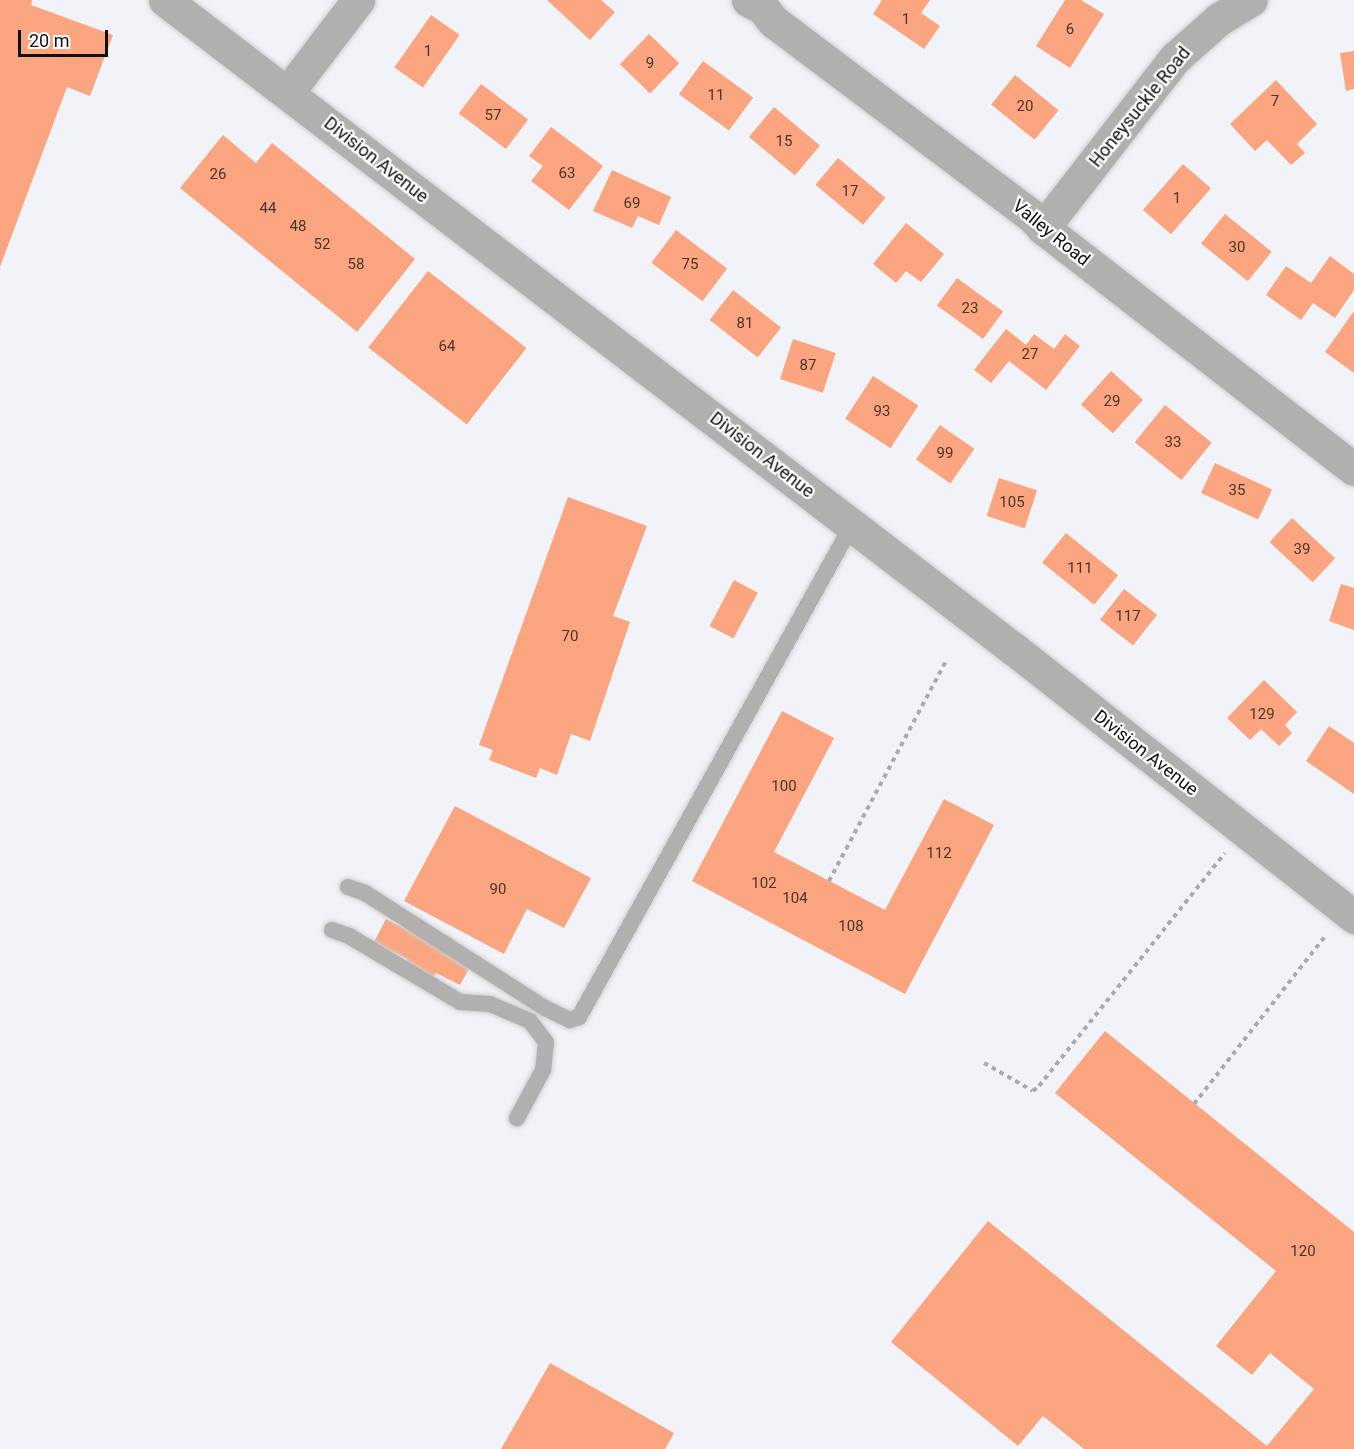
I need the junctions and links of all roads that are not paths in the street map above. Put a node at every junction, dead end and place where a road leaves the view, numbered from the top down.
1 (165, 0) edge
2 (358, 0) edge
3 (748, 0) edge
4 (1251, 0) edge
5 (781, 10) edge
6 (288, 92) junction
7 (1042, 228) junction
8 (1354, 469) edge
9 (852, 525) junction
10 (348, 887) dead end
11 (1342, 924) edge
12 (332, 930) dead end
13 (517, 1118) dead end

1 - 6 street, Division Avenue
2 - 6 street
3 - 5 street, Valley Road
4 - 7 street, Honeysuckle Road
5 - 7 street, Valley Road
6 - 9 street, Division Avenue
7 - 8 street, Valley Road
9 - 10 lane
9 - 11 street, Division Avenue
12 - 13 lane

